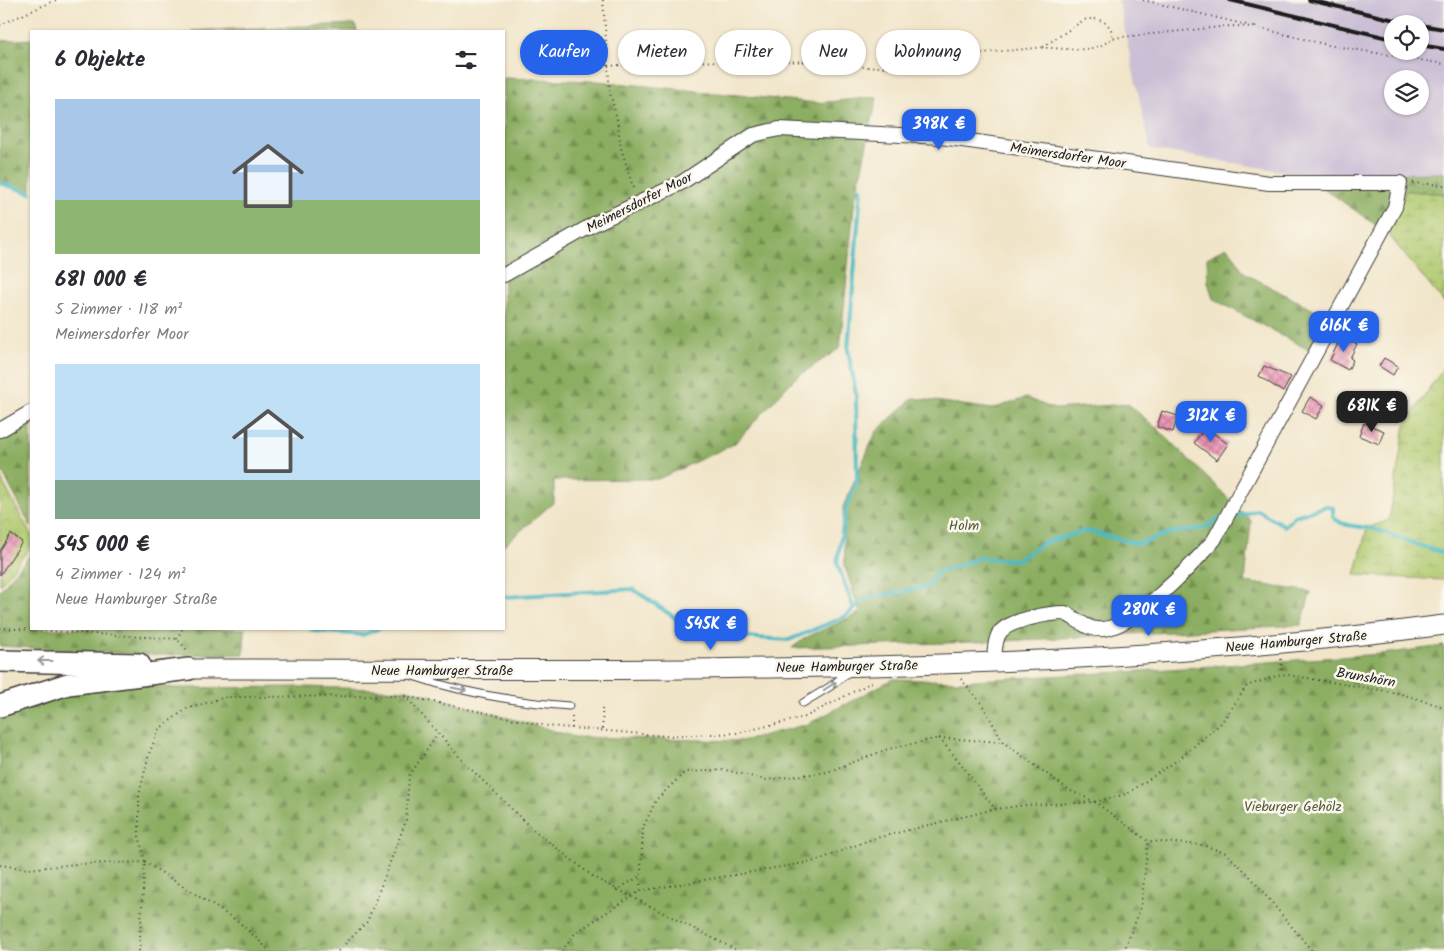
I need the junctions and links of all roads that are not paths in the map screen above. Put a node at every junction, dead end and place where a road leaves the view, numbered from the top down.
1 (505, 274) edge
2 (30, 413) edge
3 (0, 430) edge
4 (1444, 625) edge
5 (188, 660) junction
6 (0, 661) edge
7 (994, 662) junction
8 (855, 667) junction
9 (396, 670) junction
10 (803, 703) dead end
11 (0, 706) edge
12 (571, 706) road end

1 - 7 street, Meimersdorfer Moor
2 - 3 street
4 - 7 main road, Neue Hamburger Straße
5 -> 6 main road
5 - 9 main road, Neue Hamburger Straße
5 - 11 main road
7 - 8 main road, Neue Hamburger Straße
8 - 9 main road, Neue Hamburger Straße
10 -> 8 lane
9 -> 12 lane

